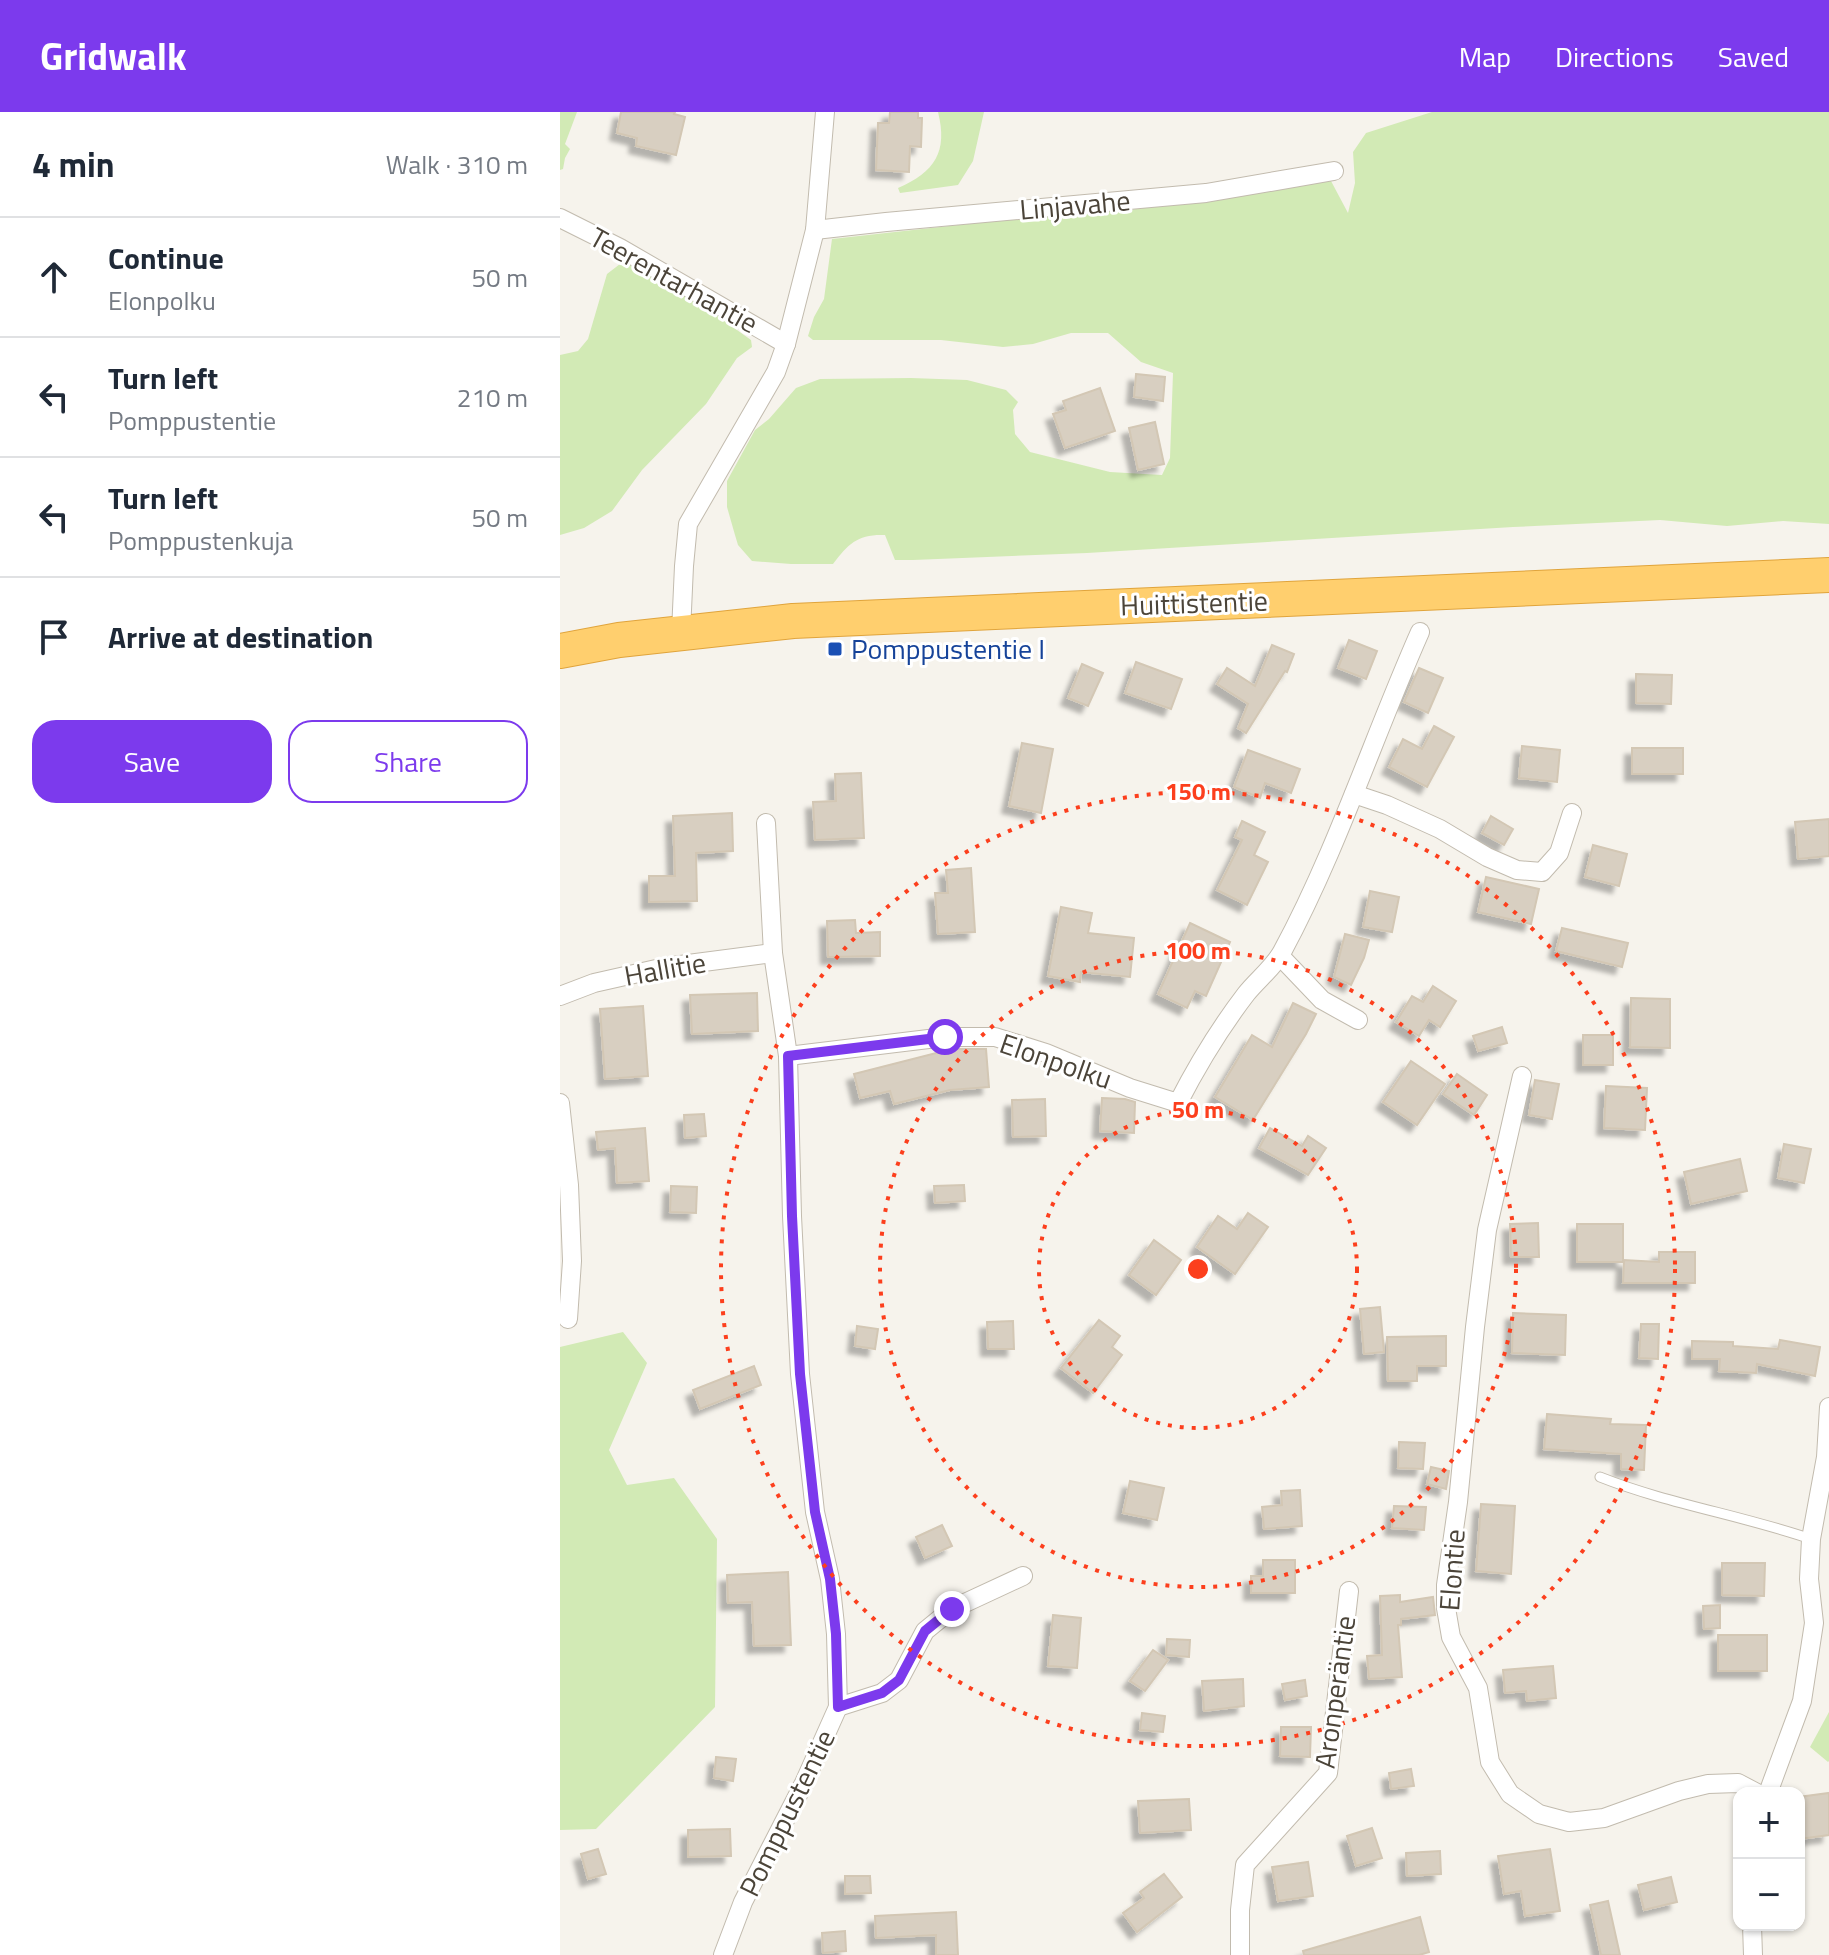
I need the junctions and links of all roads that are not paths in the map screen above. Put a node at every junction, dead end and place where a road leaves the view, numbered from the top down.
1 (825, 112) edge
2 (1334, 171) dead end
3 (560, 218) edge
4 (815, 230) junction
5 (786, 344) junction
6 (1829, 575) edge
7 (681, 632) junction
8 (1420, 632) dead end
9 (560, 651) edge
10 (1354, 794) junction
11 (1572, 813) dead end
12 (766, 823) dead end
13 (773, 953) junction
14 (1280, 956) junction
15 (560, 996) edge
16 (1358, 1020) dead end
17 (788, 1056) junction
18 (1522, 1076) dead end
19 (560, 1103) edge
20 (568, 1319) dead end
21 (1829, 1407) edge
22 (1600, 1477) dead end
23 (1811, 1539) junction
24 (1023, 1576) dead end
25 (1349, 1591) dead end
26 (838, 1707) junction
27 (1746, 1787) edge
28 (1770, 1787) edge
29 (1752, 1931) edge
30 (723, 1955) edge
31 (1240, 1955) edge
32 (1753, 1955) edge

1 - 4 street
2 - 4 street, Linjavahe
3 - 5 street, Teerentarhantie
4 - 5 street
5 - 7 street
6 - 7 highway, Huittistentie
7 - 9 highway, Huittistentie
8 - 10 street
10 - 11 street
10 - 14 street
12 - 13 street, Pomppustentie
13 - 15 street, Hallitie
13 - 17 street, Pomppustentie
14 - 16 street
14 - 17 street, Elonpolku
17 - 26 street, Pomppustentie
18 - 27 street, Elontie
19 - 20 street
21 - 23 street
22 - 23 lane
23 - 28 street
24 - 26 street
25 - 31 street, Aronperäntie
26 - 30 street, Pomppustentie
29 - 32 street

